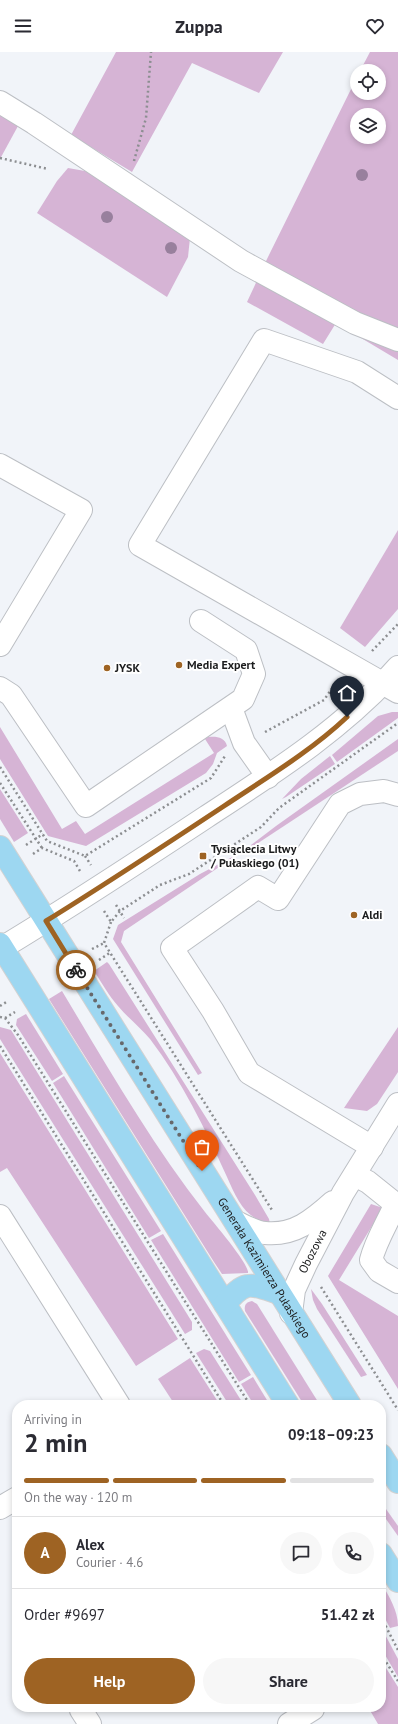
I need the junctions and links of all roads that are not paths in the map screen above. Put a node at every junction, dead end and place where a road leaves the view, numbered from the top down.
1 (0, 102) edge
2 (398, 340) edge
3 (398, 398) edge
4 (0, 465) edge
5 (201, 622) dead end
6 (0, 645) edge
7 (398, 666) edge
8 (0, 688) edge
9 (390, 688) edge
10 (231, 708) junction
11 (268, 777) junction
12 (398, 795) edge
13 (0, 847) edge
14 (46, 921) junction
15 (1, 947) edge
16 (395, 1114) edge
17 (372, 1147) junction
18 (355, 1175) junction
19 (343, 1193) junction
20 (397, 1204) edge
21 (236, 1222) junction
22 (3, 1229) edge
23 (398, 1282) edge
24 (279, 1293) junction
25 (225, 1304) junction
26 (291, 1313) junction
27 (116, 1400) edge
28 (285, 1400) edge
29 (347, 1400) edge
30 (386, 1463) edge
31 (398, 1482) edge
32 (12, 1501) edge
33 (0, 1508) edge
34 (386, 1562) edge
35 (398, 1581) edge
36 (315, 1713) edge
37 (289, 1724) edge

1 - 2 street
3 - 9 street
4 - 6 street
5 - 10 street
7 - 9 street
8 - 10 street
9 - 11 street
10 - 11 street
11 - 14 street
12 - 17 street
13 - 14 main road, Generała Kazimierza Pułaskiego
14 - 15 street
14 - 21 main road, Generała Kazimierza Pułaskiego
15 - 25 main road
16 - 17 street, Obozowa
17 - 18 street, Obozowa
18 - 19 street, Obozowa
18 - 20 street
19 - 21 street, Obozowa
19 - 26 street, Obozowa
20 - 23 street
21 - 24 main road, Generała Kazimierza Pułaskiego
22 - 27 street
24 - 25 main road
24 - 26 main road, Generała Kazimierza Pułaskiego
25 - 28 main road
26 - 29 main road, Generała Kazimierza Pułaskiego
30 - 31 main road
32 - 33 street
34 - 35 main road
36 - 37 street

